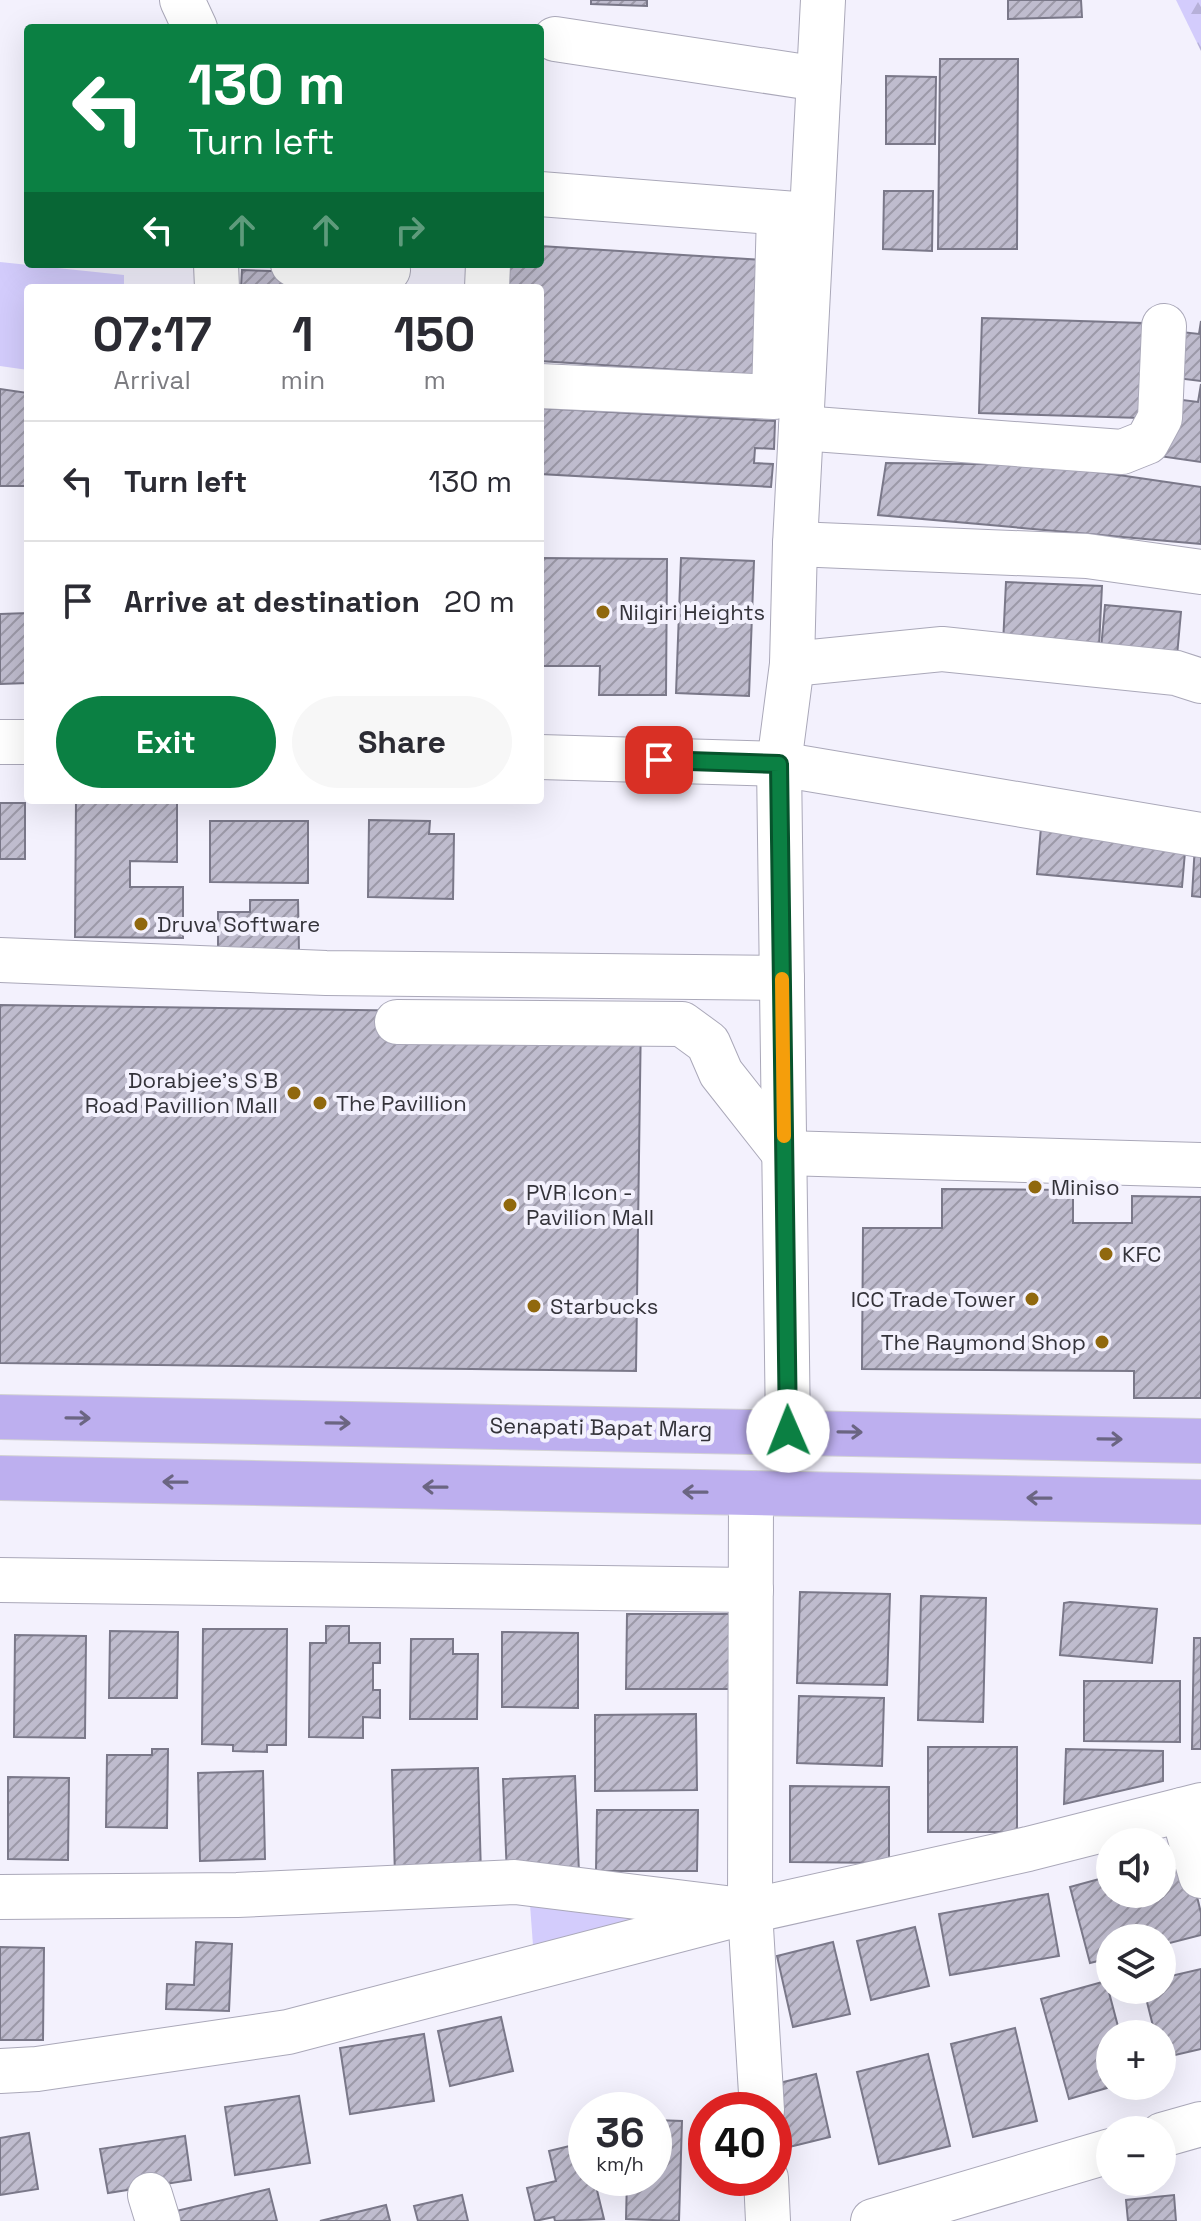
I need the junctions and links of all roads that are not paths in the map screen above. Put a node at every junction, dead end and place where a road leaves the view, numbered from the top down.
1 (182, 0) edge
2 (823, 0) edge
3 (193, 24) edge
4 (555, 39) dead end
5 (819, 79) junction
6 (544, 194) edge
7 (796, 214) junction
8 (356, 268) edge
9 (388, 270) dead end
10 (1164, 326) dead end
11 (544, 386) edge
12 (801, 428) junction
13 (795, 544) junction
14 (1201, 572) edge
15 (792, 664) junction
16 (1201, 681) edge
17 (0, 742) edge
18 (24, 742) edge
19 (544, 757) edge
20 (779, 764) junction
21 (1201, 835) edge
22 (0, 960) edge
23 (782, 978) junction
24 (397, 1022) dead end
25 (784, 1153) junction
26 (1201, 1165) edge
27 (0, 1417) edge
28 (788, 1431) junction
29 (1201, 1441) edge
30 (0, 1478) edge
31 (751, 1493) junction
32 (1201, 1502) edge
33 (0, 1580) edge
34 (751, 1590) junction
35 (1192, 1807) edge
36 (1201, 1876) edge
37 (0, 1897) edge
38 (750, 1911) junction
39 (0, 2071) edge
40 (761, 2092) edge
41 (1096, 2155) edge
42 (767, 2196) edge
43 (768, 2221) edge
44 (873, 2221) edge

1 - 3 street
2 - 5 street
4 - 5 street
5 - 7 street
6 - 7 street
7 - 11 street
7 - 12 street
8 - 9 street
10 - 12 street
12 - 13 street
13 - 14 street
13 - 15 street
15 - 16 street
15 - 20 street
17 - 18 street
19 - 20 street
20 - 21 street
20 - 23 street
22 - 23 street
23 - 25 street
24 - 25 street
25 - 26 street
25 - 28 street
27 -> 28 main road, Senapati Bapat Marg
28 -> 29 main road, Senapati Bapat Marg
31 -> 30 main road
32 -> 31 main road
31 - 34 street
33 - 34 street
34 - 38 street
35 - 36 street
35 - 38 street
37 - 38 street
38 - 39 street
38 - 40 street
41 - 44 street
42 - 43 street

